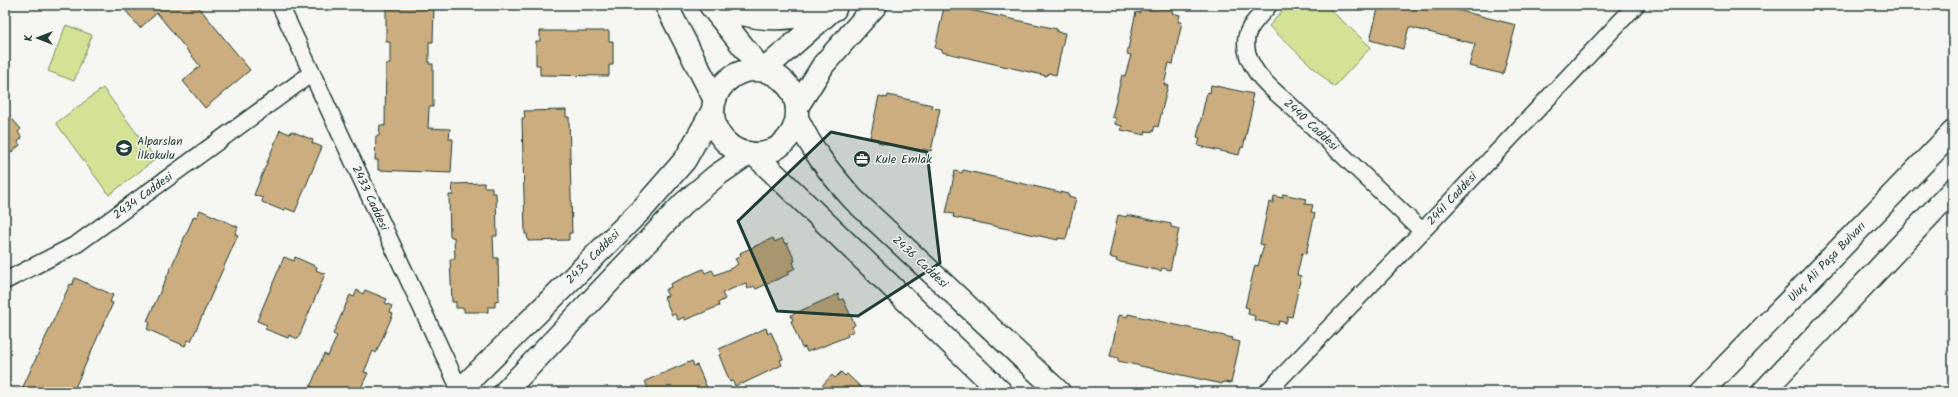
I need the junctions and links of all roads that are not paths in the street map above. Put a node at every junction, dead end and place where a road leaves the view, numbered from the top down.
1 (280, 5) edge
2 (666, 5) edge
3 (710, 5) edge
4 (719, 5) edge
5 (876, 5) edge
6 (1269, 5) edge
7 (1636, 5) edge
8 (836, 7) edge
9 (763, 70) junction
10 (312, 73) junction
11 (714, 105) junction
12 (797, 113) junction
13 (1953, 132) edge
14 (752, 154) junction
15 (1953, 190) edge
16 (1422, 231) junction
17 (5, 281) edge
18 (459, 391) edge
19 (505, 392) edge
20 (1000, 392) edge
21 (1059, 392) edge
22 (1267, 392) edge
23 (1701, 392) edge
24 (1763, 392) edge

1 - 10 street, 2433 Caddesi
2 - 11 street
3 - 9 street
4 - 8 street
5 - 12 street
6 - 16 street, 2440 Caddesi
7 - 16 street, 2441 Caddesi
8 - 9 street
9 - 11 street, 2435 Caddesi
9 - 12 street
10 - 17 street, 2434 Caddesi
10 - 18 street, 2433 Caddesi
11 - 14 street
11 - 18 street, 2435 Caddesi
12 - 14 street
12 - 21 street, 2436 Caddesi
13 - 23 street, Uluç Ali Paşa Bulvarı
14 - 19 street
14 - 20 street
15 - 24 street
16 - 22 street, 2441 Caddesi

